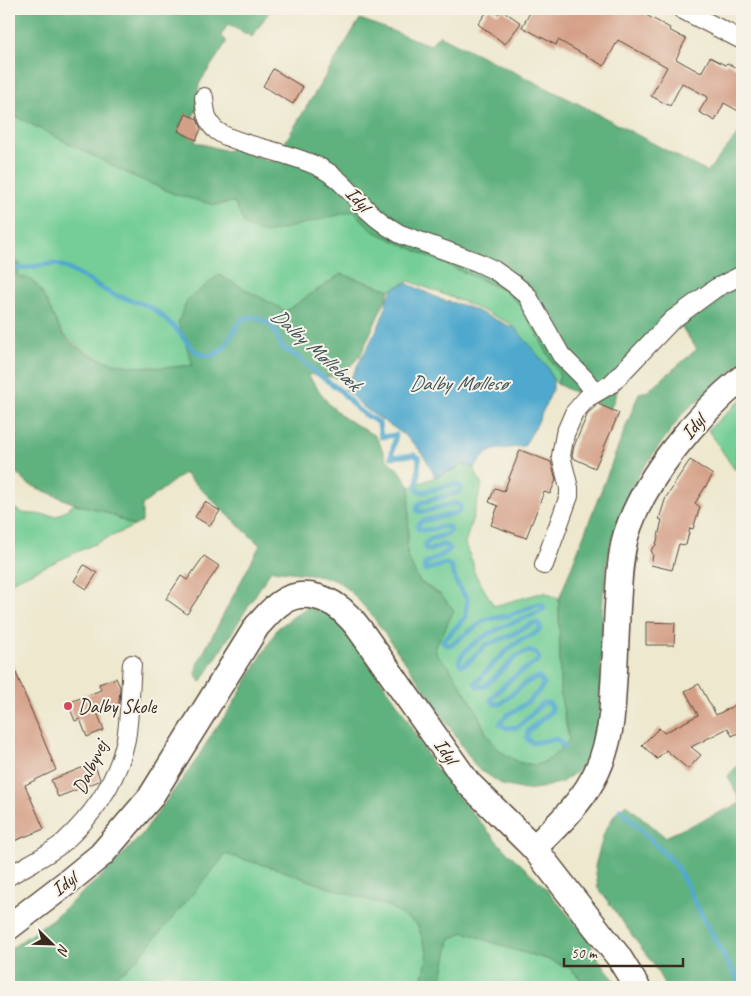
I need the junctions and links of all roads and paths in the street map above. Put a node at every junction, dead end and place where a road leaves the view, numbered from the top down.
1 (681, 9) edge
2 (742, 40) edge
3 (204, 97) dead end
4 (742, 275) edge
5 (742, 378) edge
6 (595, 393) junction
7 (544, 565) dead end
8 (132, 664) dead end
9 (534, 848) junction
10 (9, 876) edge
11 (9, 926) edge
12 (637, 987) edge

1 - 2 street
3 - 6 street, Idyl
4 - 6 street
5 - 9 street, Idyl
6 - 7 street
8 - 10 street, Dalbyvej
9 - 11 street, Idyl
9 - 12 street

